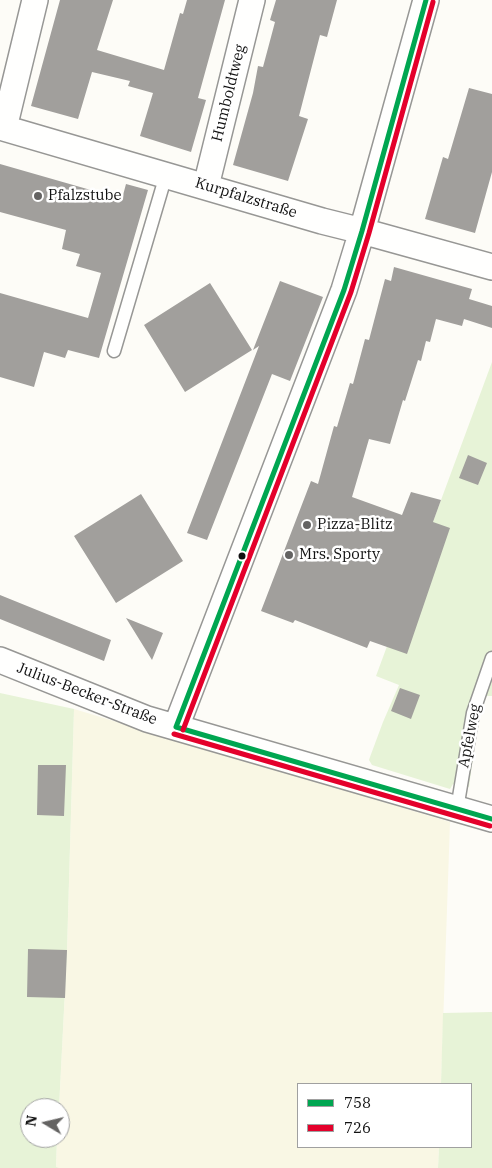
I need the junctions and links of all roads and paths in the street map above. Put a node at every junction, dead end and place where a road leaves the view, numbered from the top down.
1 (35, 0) edge
2 (252, 0) edge
3 (426, 0) edge
4 (2, 127) edge
5 (166, 175) junction
6 (206, 186) junction
7 (362, 230) junction
8 (490, 262) edge
9 (114, 351) dead end
10 (492, 658) edge
11 (0, 660) edge
12 (176, 727) junction
13 (459, 797) junction
14 (492, 819) edge

1 - 4 street
2 - 6 street, Humboldtweg
3 - 7 street
4 - 5 street, Kurpfalzstraße
5 - 6 street, Kurpfalzstraße
5 - 9 lane
6 - 7 street, Kurpfalzstraße
7 - 8 street, Kurpfalzstraße
7 - 12 street
10 - 13 lane, Apfelweg
11 - 12 street, Julius-Becker-Straße
12 - 13 street, Julius-Becker-Straße
13 - 14 street, Julius-Becker-Straße

